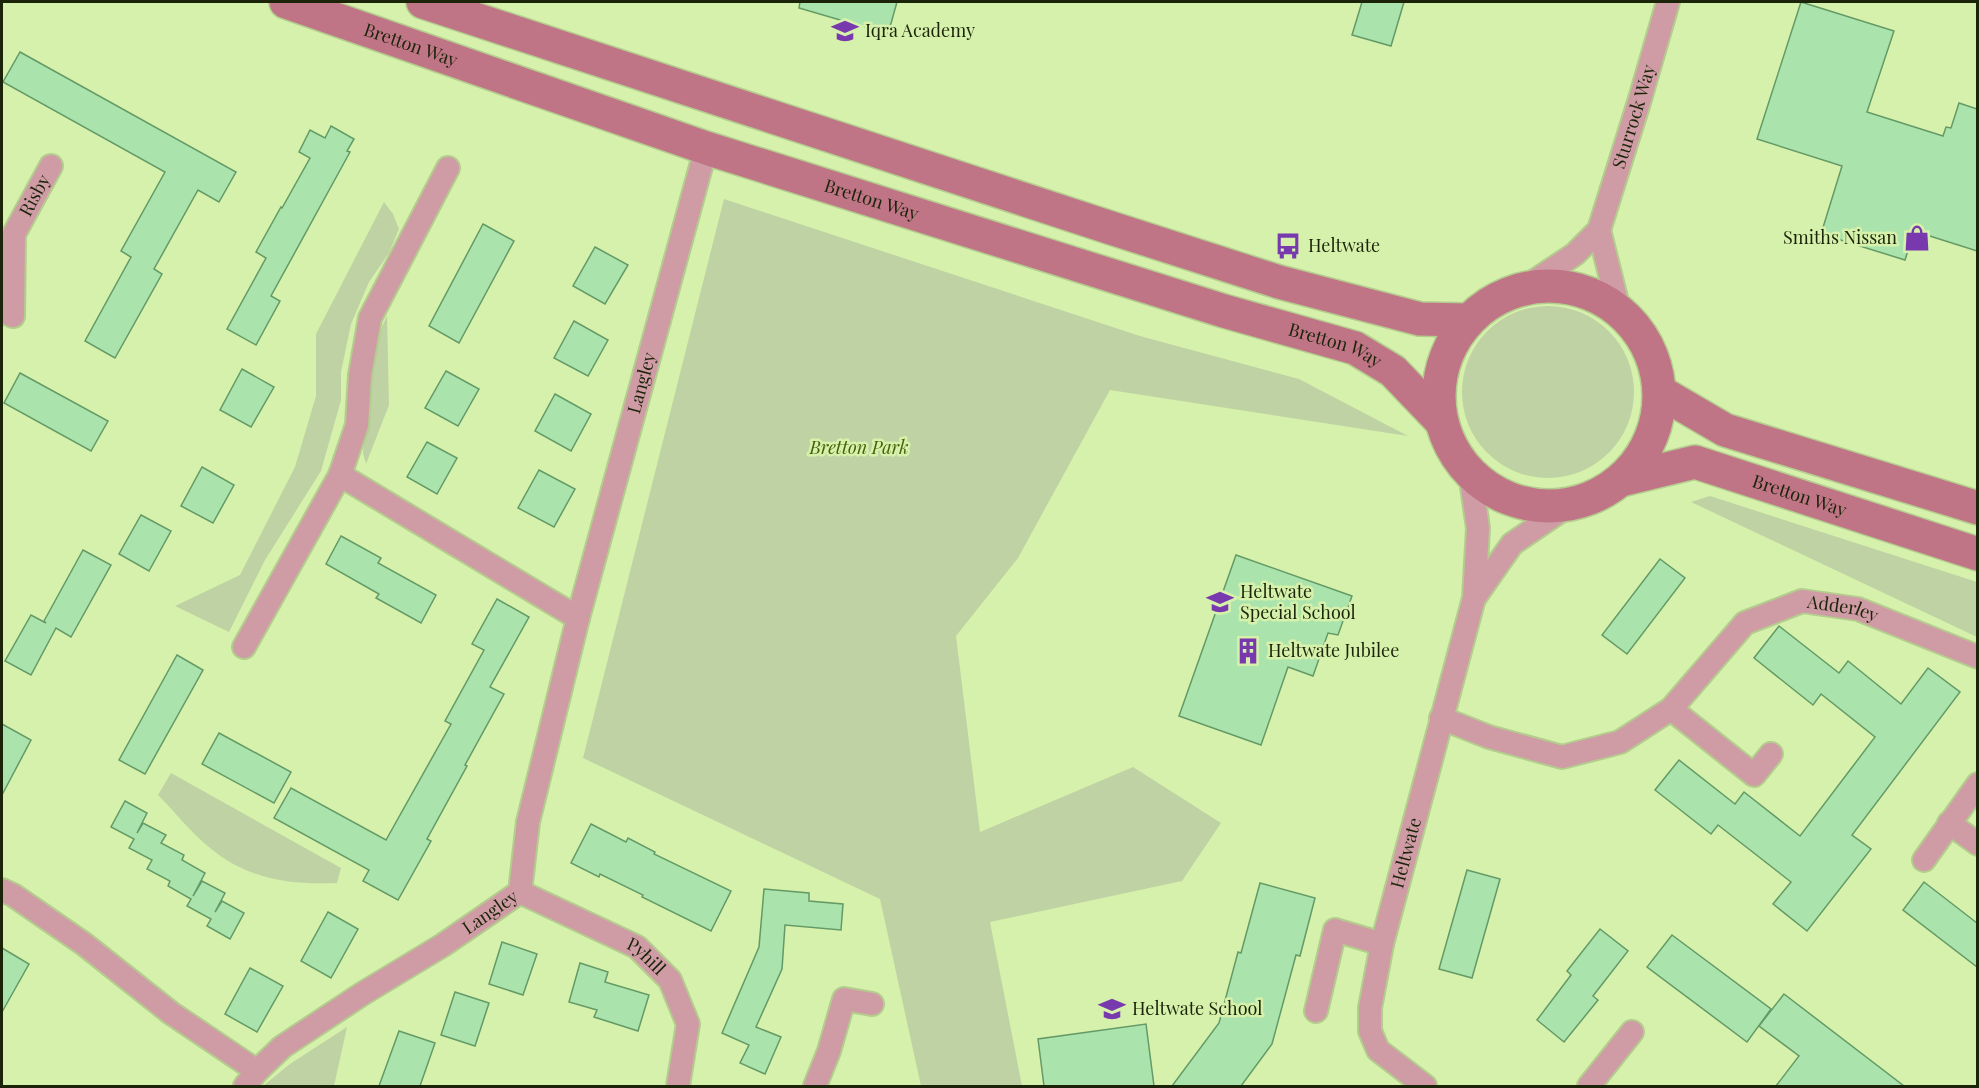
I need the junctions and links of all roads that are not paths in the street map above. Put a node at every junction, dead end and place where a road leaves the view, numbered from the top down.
1 (286, 2) edge
2 (423, 2) edge
3 (1668, 2) edge
4 (706, 148) junction
5 (51, 166) dead end
6 (448, 168) dead end
7 (1599, 231) junction
8 (1524, 288) junction
9 (2, 310) edge
10 (1619, 310) junction
11 (1466, 320) junction
12 (1660, 392) junction
13 (1441, 421) junction
14 (1470, 473) junction
15 (340, 475) junction
16 (1621, 480) junction
17 (1569, 505) junction
18 (1977, 508) edge
19 (1977, 554) edge
20 (1474, 598) junction
21 (578, 618) junction
22 (244, 647) dead end
23 (1977, 657) edge
24 (1671, 709) junction
25 (1441, 718) junction
26 (1771, 754) dead end
27 (1977, 784) edge
28 (1949, 823) junction
29 (1977, 844) edge
30 (1924, 860) dead end
31 (2, 890) edge
32 (520, 892) junction
33 (1382, 944) junction
34 (872, 1004) dead end
35 (1317, 1011) dead end
36 (1632, 1032) dead end
37 (251, 1079) edge
38 (678, 1086) edge
39 (815, 1086) edge
40 (1425, 1086) edge
41 (1589, 1086) edge

1 - 4 street, Bretton Way
2 - 11 street
3 - 7 street, Sturrock Way
4 - 13 street, Bretton Way
4 - 21 street, Langley
5 - 9 street, Risby
6 - 15 street
7 - 8 street, Sturrock Way
7 - 10 street
8 - 10 street
8 - 11 street
10 - 12 street
11 - 13 street
12 - 16 street
12 - 18 street
13 - 14 street
14 - 17 street
14 - 20 street, Heltwate
15 - 21 street
15 - 22 street
16 - 17 street
16 - 19 street, Bretton Way
17 - 20 street, Heltwate
20 - 25 street, Heltwate
21 - 32 street, Langley
23 - 24 street, Adderley
24 - 25 street, Adderley
24 - 26 street
25 - 33 street, Heltwate
27 - 28 street
28 - 29 street
28 - 30 street
31 - 37 street, Langley
32 - 37 street, Langley
32 - 38 street, Pyhill
33 - 35 street
33 - 40 street, Heltwate
34 - 39 street
36 - 41 street

